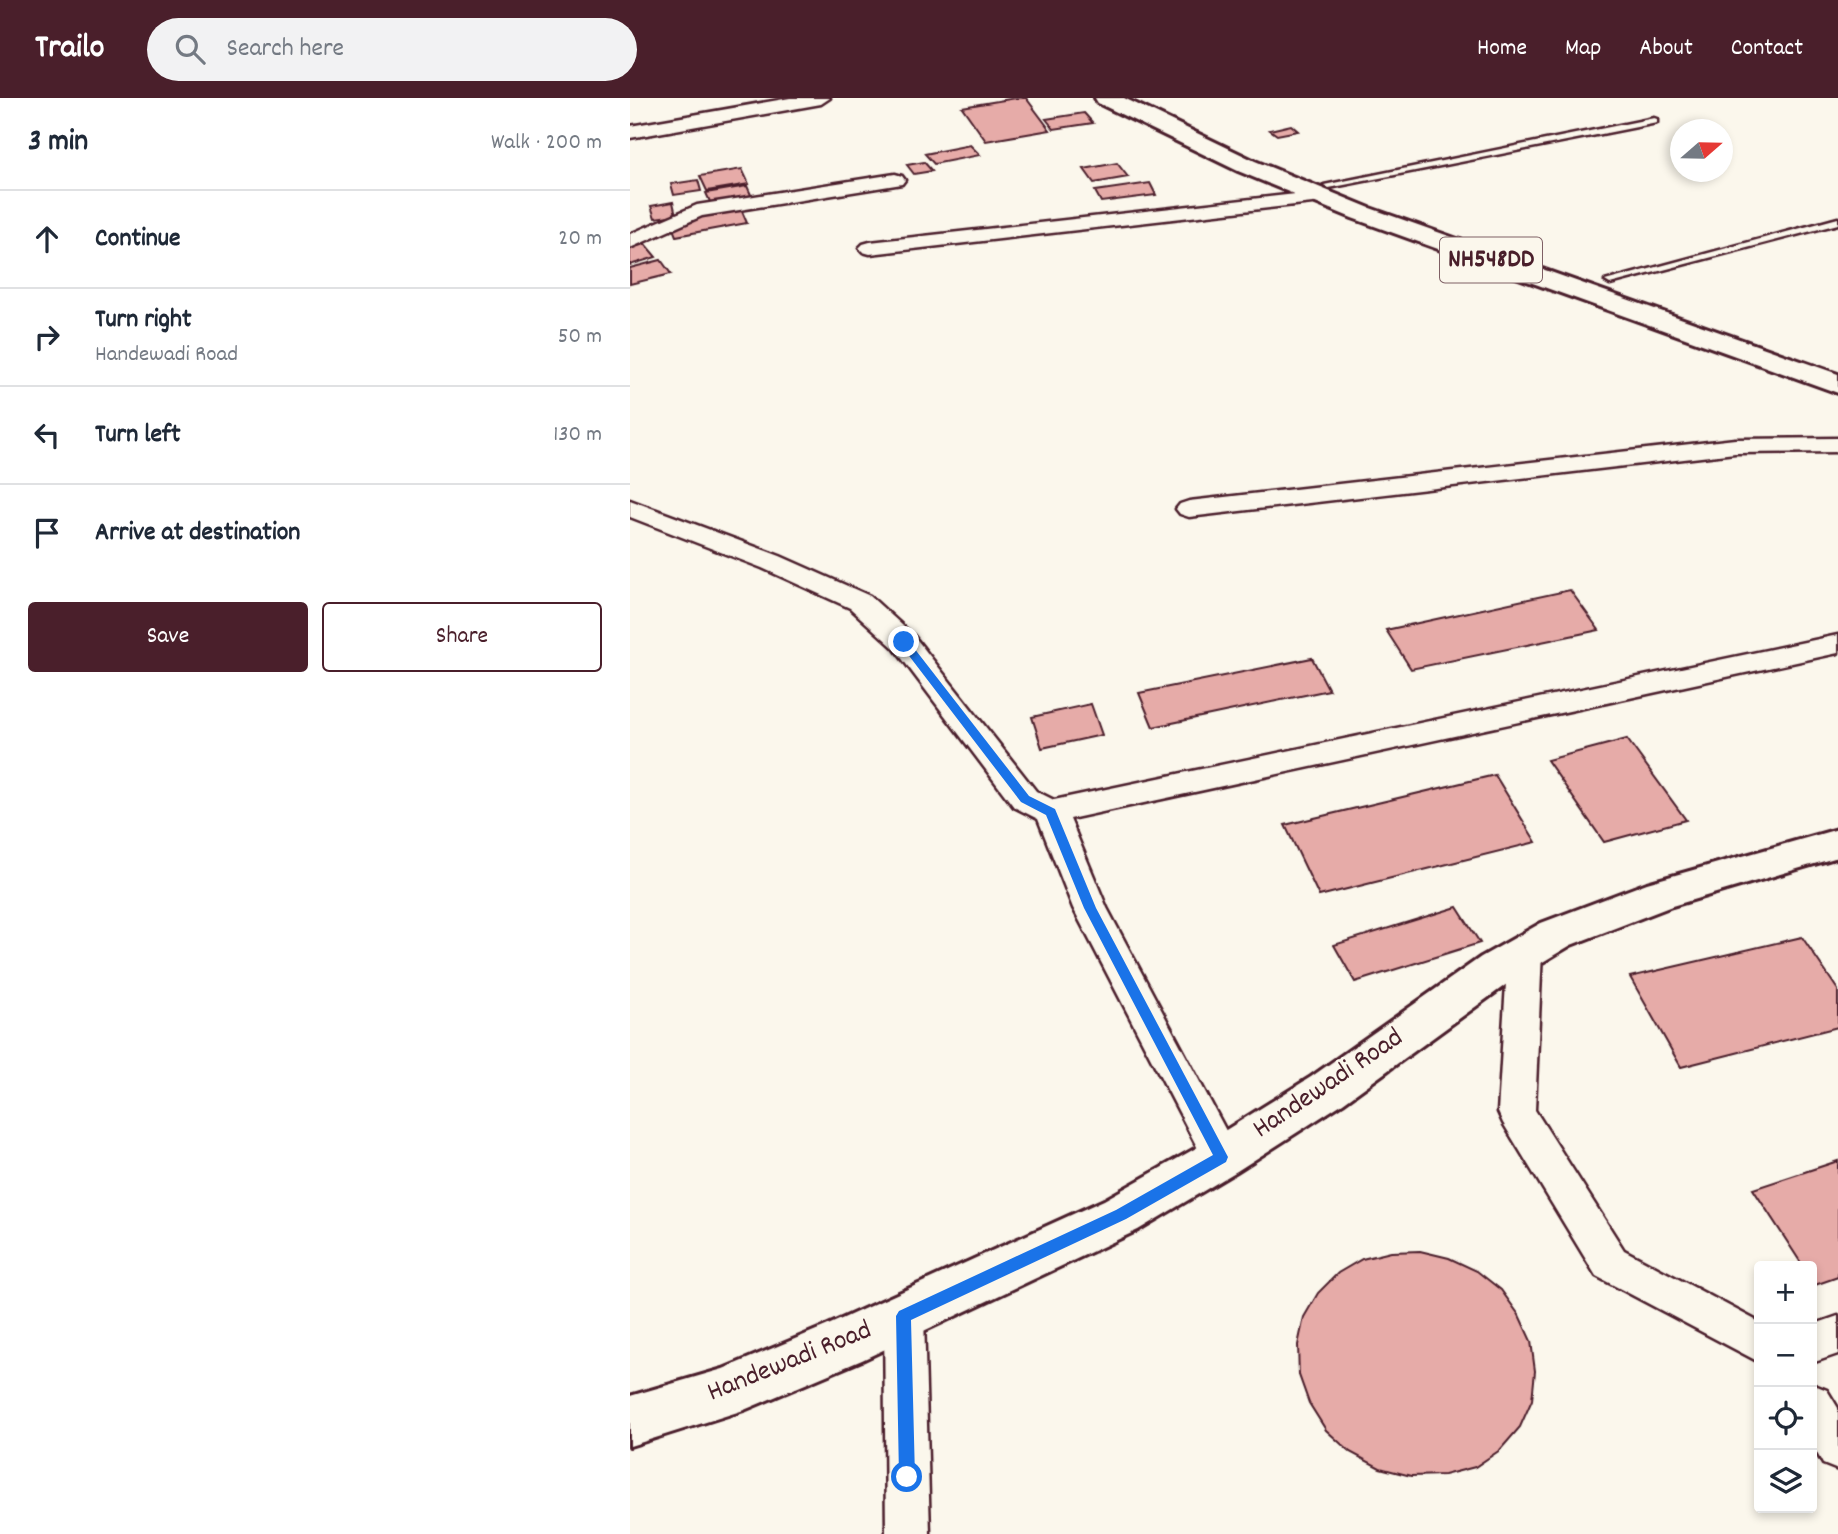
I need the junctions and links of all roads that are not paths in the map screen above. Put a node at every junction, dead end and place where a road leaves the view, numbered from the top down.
1 (821, 98) edge
2 (1107, 98) edge
3 (1141, 98) edge
4 (1654, 121) dead end
5 (630, 132) edge
6 (895, 180) dead end
7 (1326, 191) junction
8 (1838, 221) edge
9 (630, 242) edge
10 (870, 248) dead end
11 (1610, 281) junction
12 (1838, 362) edge
13 (1838, 384) edge
14 (1838, 445) edge
15 (630, 508) edge
16 (1189, 509) dead end
17 (1838, 644) edge
18 (1051, 812) junction
19 (1838, 843) edge
20 (1525, 951) junction
21 (1221, 1157) junction
22 (904, 1316) junction
23 (1838, 1335) edge
24 (1754, 1340) edge
25 (1817, 1342) edge
26 (1817, 1413) edge
27 (630, 1421) edge
28 (1838, 1449) edge
29 (908, 1534) edge

1 - 5 street
2 - 7 main road, NH548DD
3 - 7 main road, NH548DD
4 - 7 lane
6 - 9 street
7 - 10 street
7 - 11 main road, NH548DD
7 - 13 main road, NH548DD
8 - 11 lane
11 - 12 main road, NH548DD
14 - 16 street
15 - 18 street
17 - 18 street
18 - 21 street
19 - 20 main road, Handewadi Road
20 - 21 main road, Handewadi Road
20 - 24 street
21 - 22 main road, Handewadi Road
22 - 27 main road, Handewadi Road
22 - 29 street
23 - 25 street
26 - 28 street

